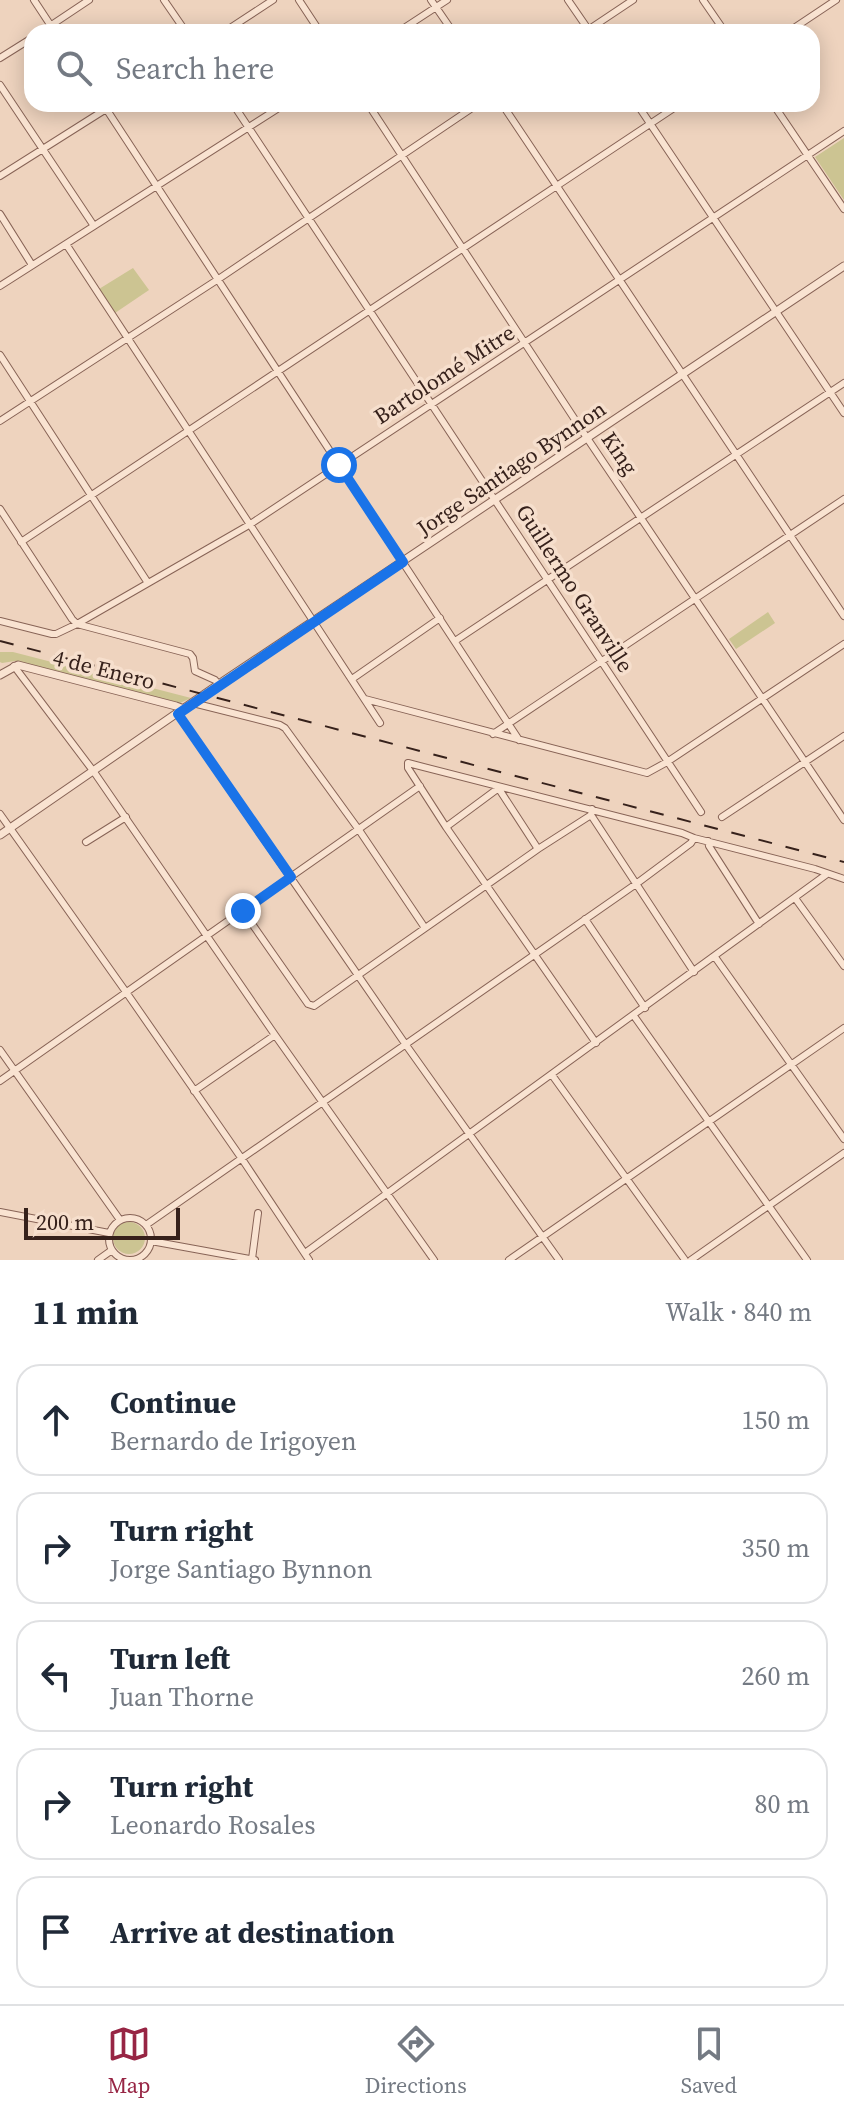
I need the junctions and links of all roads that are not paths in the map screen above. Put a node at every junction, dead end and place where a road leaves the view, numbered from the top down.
1 (34, 0) edge
2 (89, 0) edge
3 (164, 0) edge
4 (273, 0) edge
5 (299, 0) edge
6 (431, 0) edge
7 (447, 0) edge
8 (568, 0) edge
9 (633, 0) edge
10 (703, 0) edge
11 (838, 0) edge
12 (844, 6) edge
13 (436, 7) junction
14 (50, 24) edge
15 (59, 24) edge
16 (180, 24) edge
17 (236, 24) edge
18 (315, 24) edge
19 (410, 24) edge
20 (448, 24) edge
21 (583, 24) edge
22 (598, 24) edge
23 (720, 24) edge
24 (800, 24) edge
25 (24, 43) edge
26 (0, 58) edge
27 (0, 85) edge
28 (97, 112) edge
29 (109, 112) edge
30 (238, 112) edge
31 (273, 112) edge
32 (373, 112) edge
33 (466, 112) edge
34 (507, 112) edge
35 (643, 112) edge
36 (668, 112) edge
37 (778, 112) edge
38 (651, 124) junction
39 (248, 128) junction
40 (844, 131) edge
41 (43, 150) junction
42 (807, 154) junction
43 (402, 155) junction
44 (0, 176) edge
45 (557, 186) junction
46 (156, 187) junction
47 (844, 209) edge
48 (0, 214) edge
49 (712, 217) junction
50 (309, 218) junction
51 (94, 226) junction
52 (66, 244) junction
53 (463, 249) junction
54 (32, 265) junction
55 (844, 266) edge
56 (217, 280) junction
57 (619, 280) junction
58 (0, 286) edge
59 (776, 311) junction
60 (369, 312) junction
61 (127, 339) junction
62 (525, 343) junction
63 (0, 355) edge
64 (278, 372) junction
65 (682, 374) junction
66 (844, 383) edge
67 (830, 392) junction
68 (31, 401) junction
69 (431, 405) junction
70 (844, 413) edge
71 (0, 421) edge
72 (188, 430) junction
73 (587, 438) junction
74 (736, 455) junction
75 (339, 465) junction
76 (92, 495) junction
77 (844, 499) edge
78 (495, 500) junction
79 (0, 509) edge
80 (642, 517) junction
81 (249, 525) junction
82 (789, 535) junction
83 (21, 542) junction
84 (403, 562) junction
85 (547, 580) junction
86 (148, 583) junction
87 (696, 597) junction
88 (844, 616) edge
89 (440, 618) junction
90 (0, 621) edge
91 (314, 622) junction
92 (77, 624) junction
93 (455, 641) junction
94 (844, 644) edge
95 (602, 661) junction
96 (14, 666) junction
97 (0, 675) edge
98 (352, 679) junction
99 (219, 684) junction
100 (365, 699) junction
101 (764, 699) junction
102 (193, 703) junction
103 (181, 712) junction
104 (380, 723) dead end
105 (508, 723) junction
106 (493, 734) junction
107 (844, 736) edge
108 (519, 740) junction
109 (667, 762) junction
110 (805, 762) junction
111 (94, 772) junction
112 (420, 786) junction
113 (500, 788) junction
114 (592, 812) junction
115 (701, 812) dead end
116 (0, 814) edge
117 (126, 817) junction
118 (722, 817) dead end
119 (844, 820) edge
120 (446, 827) junction
121 (10, 828) junction
122 (359, 830) junction
123 (0, 835) edge
124 (694, 838) junction
125 (708, 841) junction
126 (86, 842) dead end
127 (538, 849) junction
128 (827, 874) junction
129 (291, 877) junction
130 (844, 879) edge
131 (636, 884) junction
132 (486, 886) junction
133 (795, 898) junction
134 (243, 911) junction
135 (585, 919) junction
136 (759, 924) junction
137 (425, 928) junction
138 (208, 934) junction
139 (533, 955) junction
140 (715, 957) junction
141 (844, 966) edge
142 (694, 972) junction
143 (359, 976) junction
144 (126, 992) junction
145 (645, 1008) junction
146 (634, 1016) junction
147 (844, 1028) edge
148 (275, 1035) junction
149 (596, 1043) junction
150 (406, 1045) junction
151 (0, 1050) edge
152 (791, 1065) junction
153 (15, 1071) junction
154 (552, 1075) junction
155 (0, 1081) edge
156 (194, 1091) junction
157 (324, 1102) junction
158 (710, 1122) junction
159 (469, 1135) junction
160 (844, 1139) edge
161 (844, 1153) edge
162 (242, 1159) junction
163 (627, 1180) junction
164 (387, 1194) junction
165 (768, 1206) junction
166 (0, 1212) edge
167 (258, 1213) dead end
168 (120, 1220) junction
169 (146, 1225) junction
170 (109, 1233) junction
171 (542, 1237) junction
172 (151, 1241) junction
173 (112, 1250) junction
174 (144, 1257) edge
175 (307, 1257) edge
176 (98, 1260) edge
177 (253, 1260) edge
178 (434, 1260) edge
179 (509, 1260) edge
180 (559, 1260) edge
181 (688, 1260) edge
182 (807, 1260) edge

1 - 14 street
2 - 15 street
3 - 16 street
4 - 17 street
5 - 18 street
6 - 13 street
7 - 13 street
8 - 21 street
9 - 22 street
10 - 23 street
11 - 12 street
11 - 24 street
13 - 19 street
13 - 20 street
25 - 26 street
27 - 41 street
28 - 41 street
29 - 46 street
30 - 39 street, Guillermo Granville
31 - 39 street
32 - 43 street, King
33 - 43 street
34 - 45 street
35 - 38 street
36 - 38 street
37 - 42 street
38 - 45 street
38 - 49 street
39 - 46 street
39 - 50 street, Guillermo Granville
40 - 42 street, Bartolomé Mitre
41 - 44 street
41 - 51 street
42 - 47 street
42 - 49 street, Bartolomé Mitre
43 - 50 street
43 - 53 street, King
45 - 53 street
45 - 57 street
46 - 51 street
46 - 56 street
48 - 54 street
49 - 57 street, Bartolomé Mitre
49 - 59 street
50 - 56 street
50 - 60 street, Guillermo Granville
51 - 52 street
52 - 54 street
52 - 61 street
53 - 60 street
53 - 62 street, King
54 - 58 street
55 - 59 street, Jorge Santiago Bynnon
56 - 61 street
56 - 64 street
57 - 62 street, Bartolomé Mitre
57 - 65 street
59 - 65 street, Jorge Santiago Bynnon
59 - 67 street
60 - 64 street
60 - 69 street, Guillermo Granville
61 - 68 street
61 - 72 street
62 - 69 street, Bartolomé Mitre
62 - 73 street, King
63 - 68 street
64 - 72 street
64 - 75 street
65 - 73 street, Jorge Santiago Bynnon
65 - 74 street
66 - 67 street
67 - 70 street
67 - 74 street
68 - 71 street
68 - 76 street
69 - 75 street, Bartolomé Mitre
69 - 78 street, Guillermo Granville
72 - 76 street
72 - 81 street
73 - 78 street, Jorge Santiago Bynnon
73 - 80 street, King
74 - 80 street
74 - 82 street
75 - 81 street, Bartolomé Mitre
75 - 84 street
76 - 83 street
76 - 86 street
77 - 82 street
78 - 84 street, Jorge Santiago Bynnon
78 - 85 street, Guillermo Granville
79 - 83 street
80 - 85 street
80 - 87 street, King
81 - 86 street, Bartolomé Mitre
81 - 91 street
82 - 87 street
82 - 88 street
83 - 92 street
84 - 89 street
84 - 91 street, Jorge Santiago Bynnon
85 - 93 street
85 - 95 street, Guillermo Granville
86 - 92 street, Bartolomé Mitre
87 - 95 street
87 - 101 street, King
89 - 93 street
89 - 98 street
90 - 92 street, Bartolomé Mitre
91 - 98 street
91 - 99 street, Jorge Santiago Bynnon
92 - 99 street
93 - 105 street
94 - 101 street
95 - 105 street
95 - 109 street, Guillermo Granville
96 - 97 street
96 - 103 street, 4 de Enero
96 - 111 street
98 - 100 street
99 - 102 street, Jorge Santiago Bynnon
100 - 104 street
100 - 106 street
101 - 109 street
101 - 110 street, King
102 - 103 street, Jorge Santiago Bynnon
102 - 122 street
103 - 111 street, Jorge Santiago Bynnon
103 - 129 street
105 - 106 street
105 - 108 street
106 - 108 street
107 - 110 street
108 - 109 street
109 - 115 street, Guillermo Granville
110 - 118 street
110 - 119 street, King
111 - 117 street
111 - 121 street, Jorge Santiago Bynnon
112 - 113 street
112 - 120 street
112 - 122 street
113 - 114 street
113 - 120 street
113 - 127 street
114 - 124 street
114 - 127 street
114 - 131 street
116 - 121 street
117 - 126 street
117 - 138 street
120 - 132 street
121 - 123 street, Jorge Santiago Bynnon
121 - 144 street
122 - 129 street
122 - 137 street
124 - 125 street
124 - 131 street
125 - 128 street
125 - 136 street
127 - 132 street
128 - 130 street
128 - 133 street
129 - 134 street
129 - 143 street
131 - 135 street
131 - 142 street
132 - 137 street
132 - 139 street
133 - 136 street
133 - 141 street
134 - 138 street
134 - 143 street
135 - 139 street
135 - 145 street
136 - 140 street
137 - 143 street
138 - 144 street
138 - 148 street
139 - 149 street
139 - 150 street
140 - 142 street
140 - 152 street
142 - 145 street
143 - 150 street
144 - 153 street
144 - 156 street
145 - 146 street
146 - 149 street
146 - 158 street
147 - 152 street
148 - 156 street
148 - 157 street
149 - 154 street
150 - 157 street
150 - 159 street
151 - 153 street
152 - 158 street
152 - 160 street
153 - 155 street
153 - 168 street
154 - 159 street
154 - 163 street
156 - 162 street
157 - 162 street
157 - 164 street
158 - 163 street
158 - 165 street
159 - 164 street
159 - 171 street
161 - 165 street
162 - 169 street
162 - 175 street
163 - 171 street
163 - 181 street
164 - 175 street
164 - 178 street
165 - 181 street
165 - 182 street
166 - 170 street
167 - 177 street
168 - 169 street
168 - 170 street
169 - 172 street
170 - 173 street
171 - 179 street
171 - 180 street
172 - 174 street
172 - 177 street
173 - 174 street
173 - 176 street

